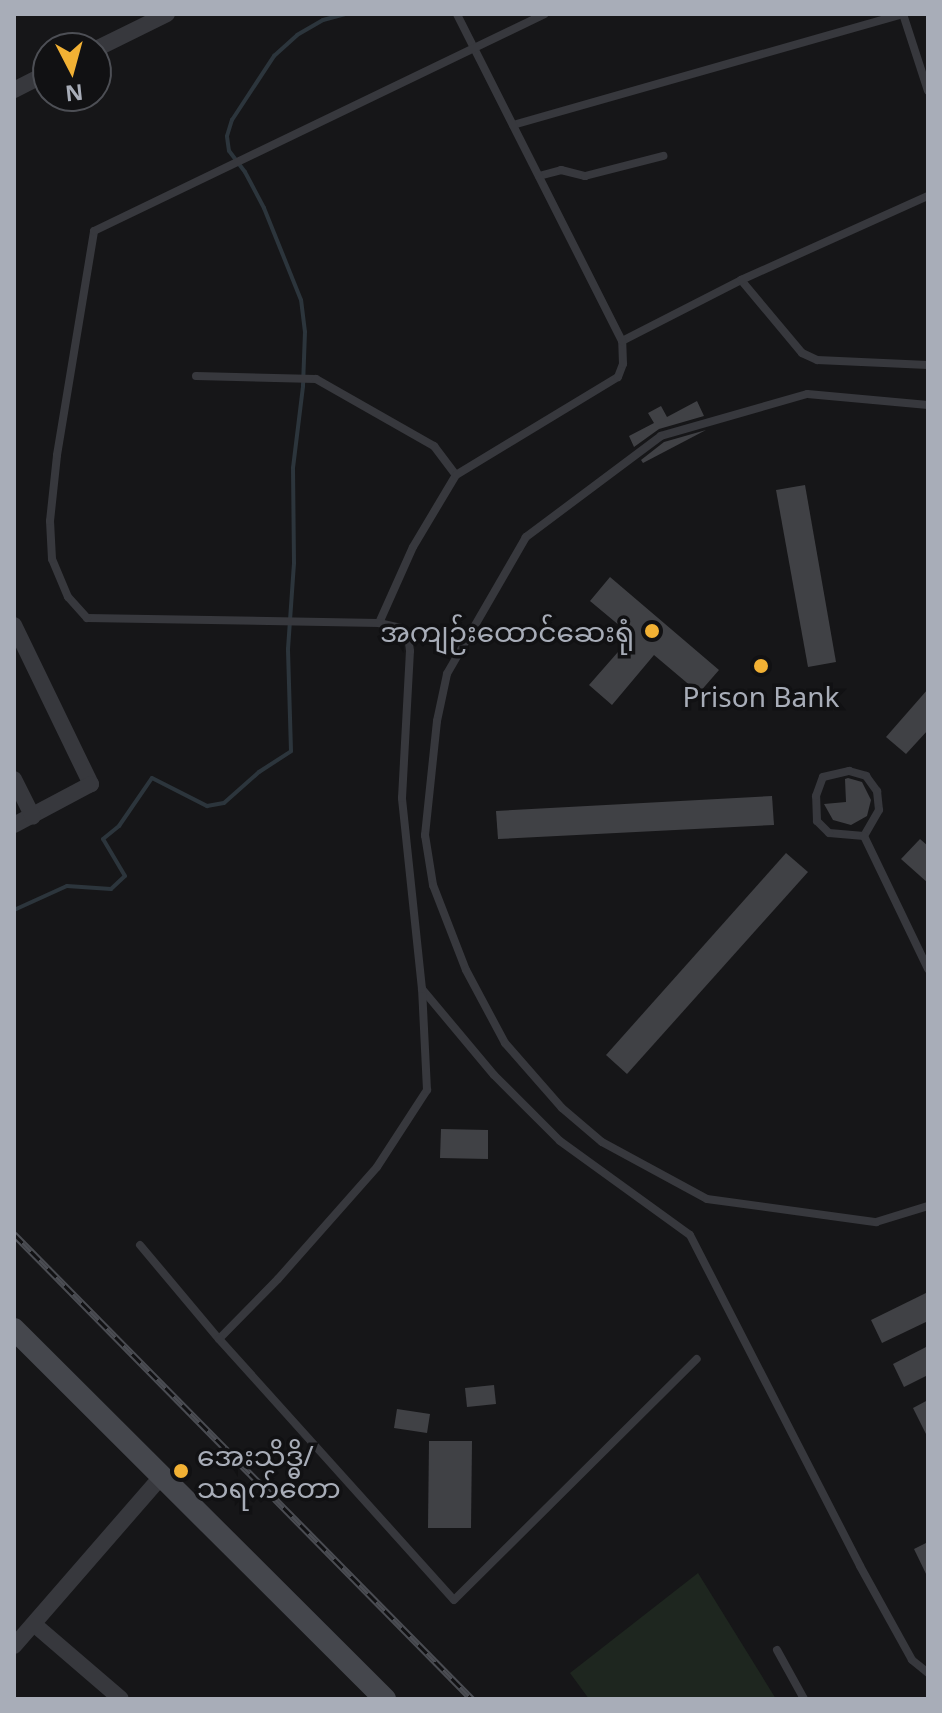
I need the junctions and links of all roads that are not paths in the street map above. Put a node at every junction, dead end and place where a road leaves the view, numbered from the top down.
1 (167, 14) edge
2 (457, 14) edge
3 (544, 14) edge
4 (112, 41) edge
5 (473, 46) junction
6 (32, 81) edge
7 (14, 90) edge
8 (928, 91) edge
9 (513, 125) junction
10 (663, 156) dead end
11 (539, 176) junction
12 (928, 196) edge
13 (741, 280) junction
14 (622, 341) junction
15 (928, 365) edge
16 (196, 376) dead end
17 (928, 405) edge
18 (456, 475) junction
19 (379, 623) junction
20 (14, 625) edge
21 (14, 779) edge
22 (33, 817) junction
23 (14, 825) edge
24 (864, 836) junction
25 (928, 969) edge
26 (422, 989) junction
27 (928, 1206) edge
28 (140, 1245) dead end
29 (14, 1329) edge
30 (219, 1339) junction
31 (697, 1359) dead end
32 (162, 1476) junction
33 (35, 1625) junction
34 (14, 1646) edge
35 (777, 1650) dead end
36 (928, 1673) edge
37 (121, 1699) edge
38 (385, 1699) edge
39 (804, 1699) edge

1 - 4 street
2 - 5 lane
3 - 5 lane
5 - 9 lane
5 - 19 lane
6 - 7 street
8 - 9 lane
9 - 11 lane
10 - 11 lane
11 - 14 lane
12 - 13 lane
13 - 14 lane
13 - 15 lane
14 - 18 lane
16 - 18 lane
17 - 27 lane
18 - 19 lane
19 - 26 lane
20 - 22 street
21 - 22 street
22 - 23 street
24 - 24 lane
24 - 25 lane
26 - 30 lane
26 - 36 lane
28 - 30 lane
29 - 32 main road
30 - 31 lane
32 - 33 street
32 - 38 main road
33 - 34 street
33 - 37 street
35 - 39 lane

